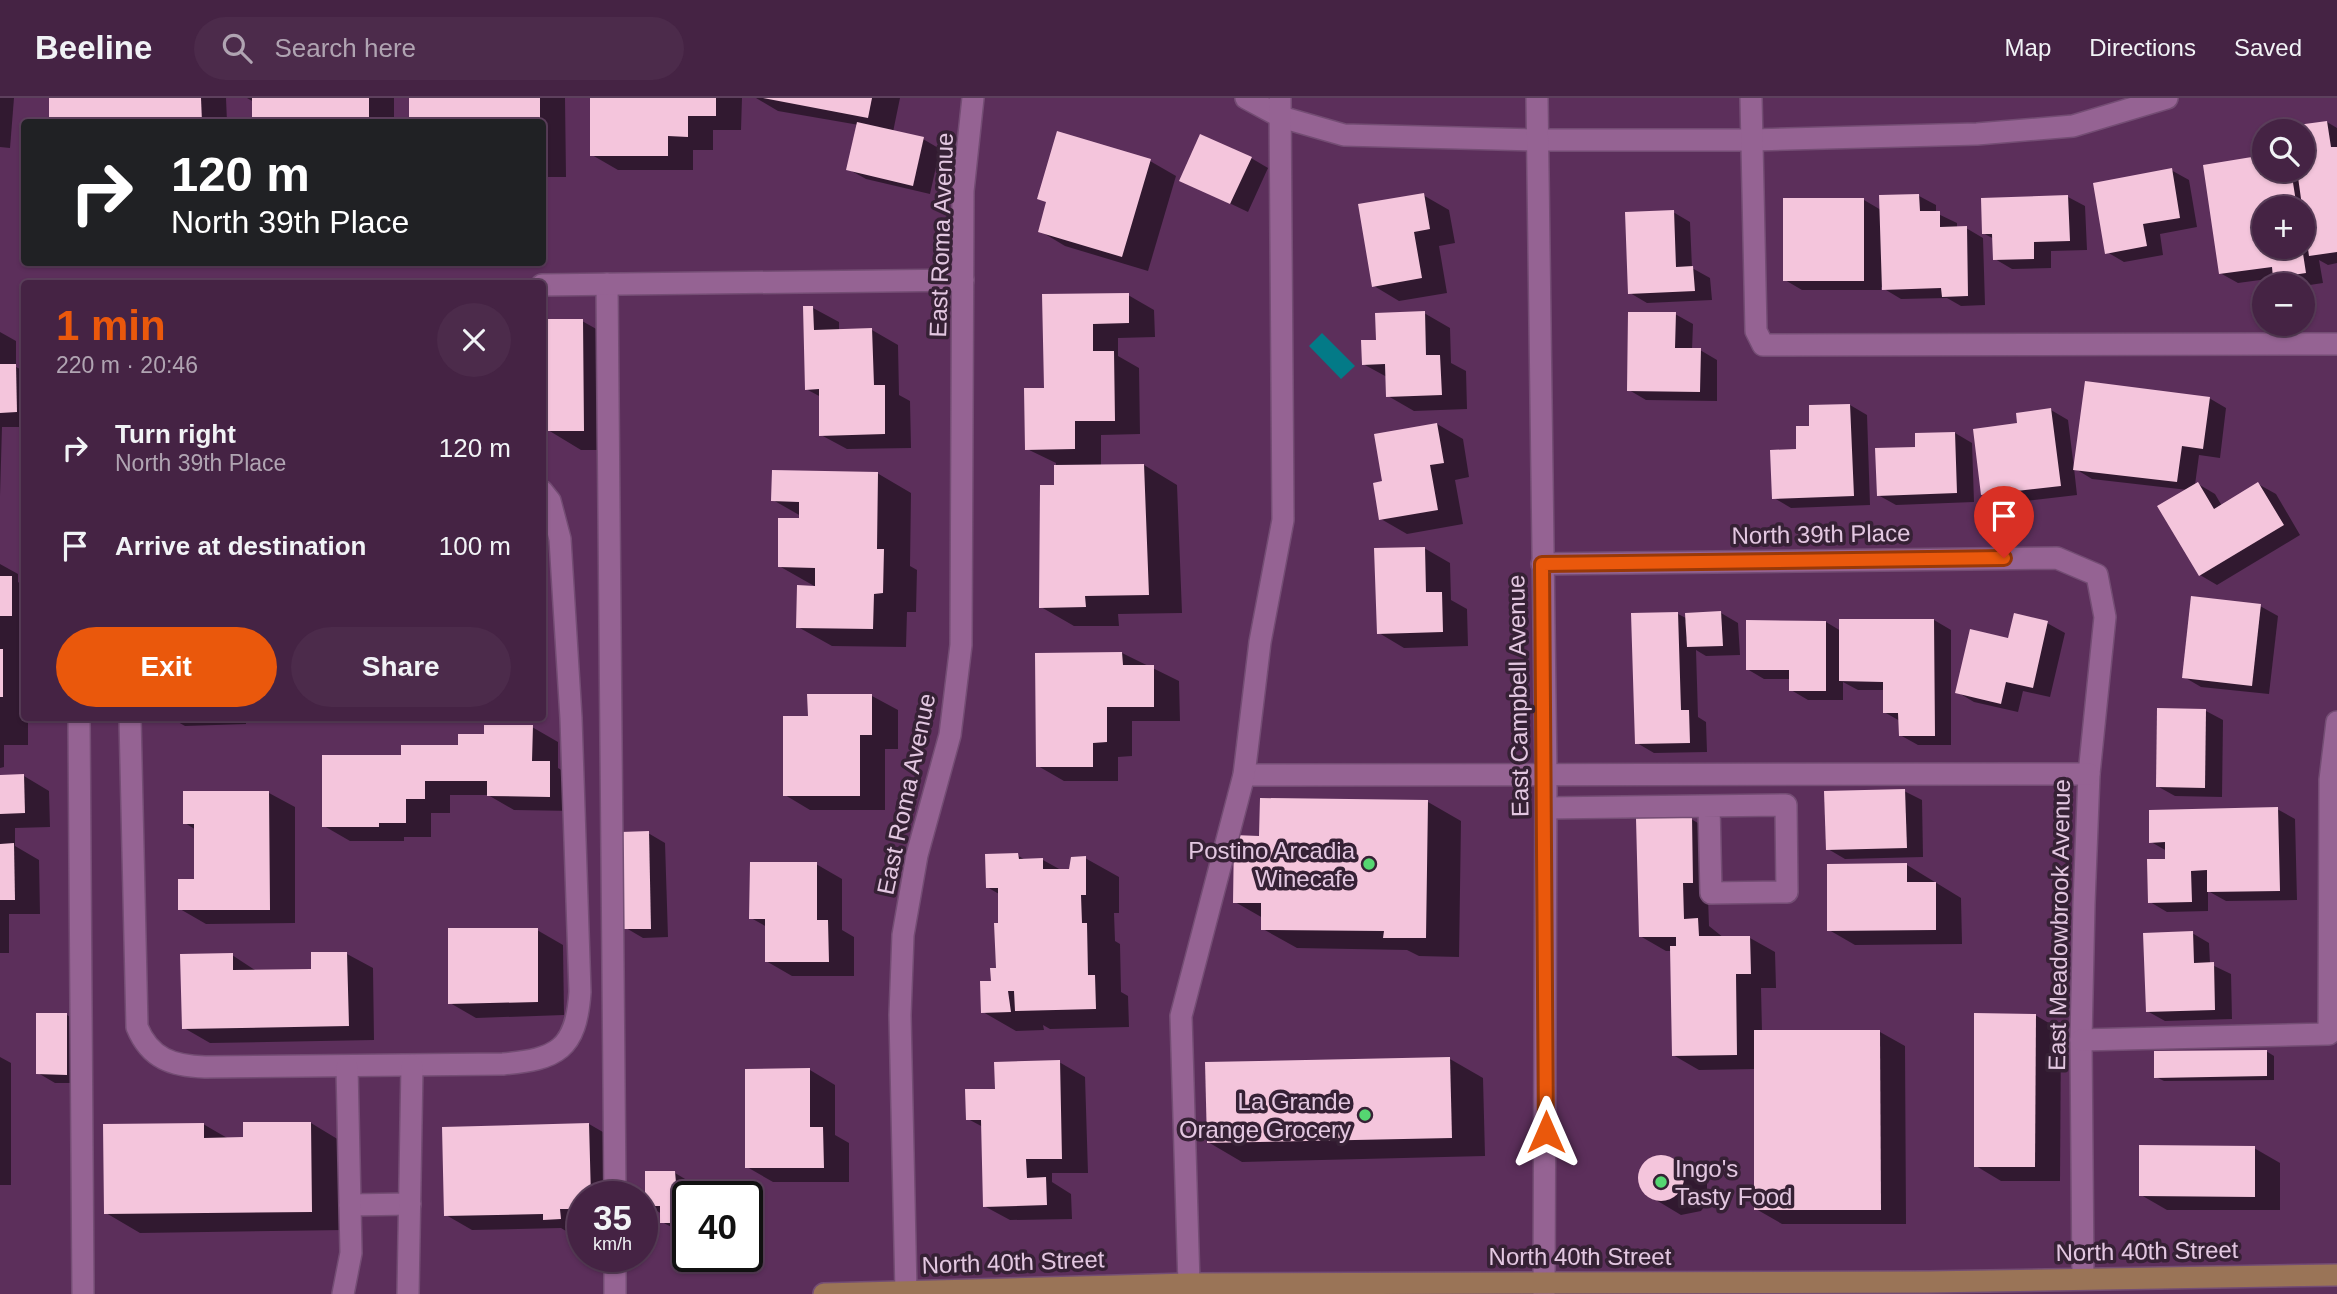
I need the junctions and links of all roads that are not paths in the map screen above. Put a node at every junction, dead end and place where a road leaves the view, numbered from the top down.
1 (973, 98) edge
2 (1246, 98) edge
3 (1537, 98) edge
4 (1751, 98) edge
5 (2167, 98) edge
6 (1280, 108) edge
7 (1754, 139) junction
8 (1538, 140) junction
9 (963, 280) junction
10 (607, 284) junction
11 (546, 285) edge
12 (2337, 345) edge
13 (546, 496) edge
14 (1542, 564) junction
15 (2097, 575) joint
16 (79, 721) edge
17 (130, 721) edge
18 (2337, 722) edge
19 (2089, 774) junction
20 (1244, 775) junction
21 (1546, 776) junction
22 (1709, 806) junction
23 (1546, 808) junction
24 (2081, 1040) junction
25 (347, 1066) junction
26 (412, 1066) junction
27 (615, 1181) edge
28 (350, 1205) junction
29 (410, 1205) junction
30 (615, 1272) edge
31 (2337, 1275) edge
32 (2083, 1278) junction
33 (1189, 1283) junction
34 (2135, 1286) edge
35 (2026, 1287) edge
36 (1544, 1288) edge
37 (1894, 1288) edge
38 (1075, 1290) edge
39 (906, 1292) junction
40 (954, 1292) edge
41 (83, 1294) edge
42 (343, 1294) edge
43 (408, 1294) edge
44 (615, 1294) edge
45 (827, 1294) edge

1 - 9 street, East Roma Avenue
2 - 6 street
3 - 8 street, East Campbell Avenue
4 - 7 street
5 - 7 street
6 - 8 street
6 - 20 street
7 - 8 street
7 - 12 street
8 - 14 street, East Campbell Avenue
9 - 10 street
9 - 39 street, East Roma Avenue
10 - 11 street
10 - 27 street
13 - 26 street
14 - 15 street, North 39th Place
14 - 21 street, East Campbell Avenue
15 - 19 street, East Meadowbrook Avenue
16 - 41 street
17 - 25 street
18 - 24 street
19 - 21 street
19 - 24 street, East Meadowbrook Avenue
20 - 21 street
20 - 33 street
21 - 23 street, East Campbell Avenue
22 - 22 street
22 - 23 street
23 - 36 street, East Campbell Avenue
24 - 32 street, East Meadowbrook Avenue
25 - 26 street
25 - 28 street
26 - 29 street
28 - 29 street
28 - 42 street
29 - 43 street
30 - 44 street
31 - 34 main road, North 40th Street
32 - 34 main road, North 40th Street
32 - 35 main road, North 40th Street
33 - 36 main road, North 40th Street
33 - 38 main road, North 40th Street
35 - 37 main road, North 40th Street
36 - 37 main road, North 40th Street
38 - 40 main road, North 40th Street
39 - 40 main road, North 40th Street
39 - 45 main road, North 40th Street

